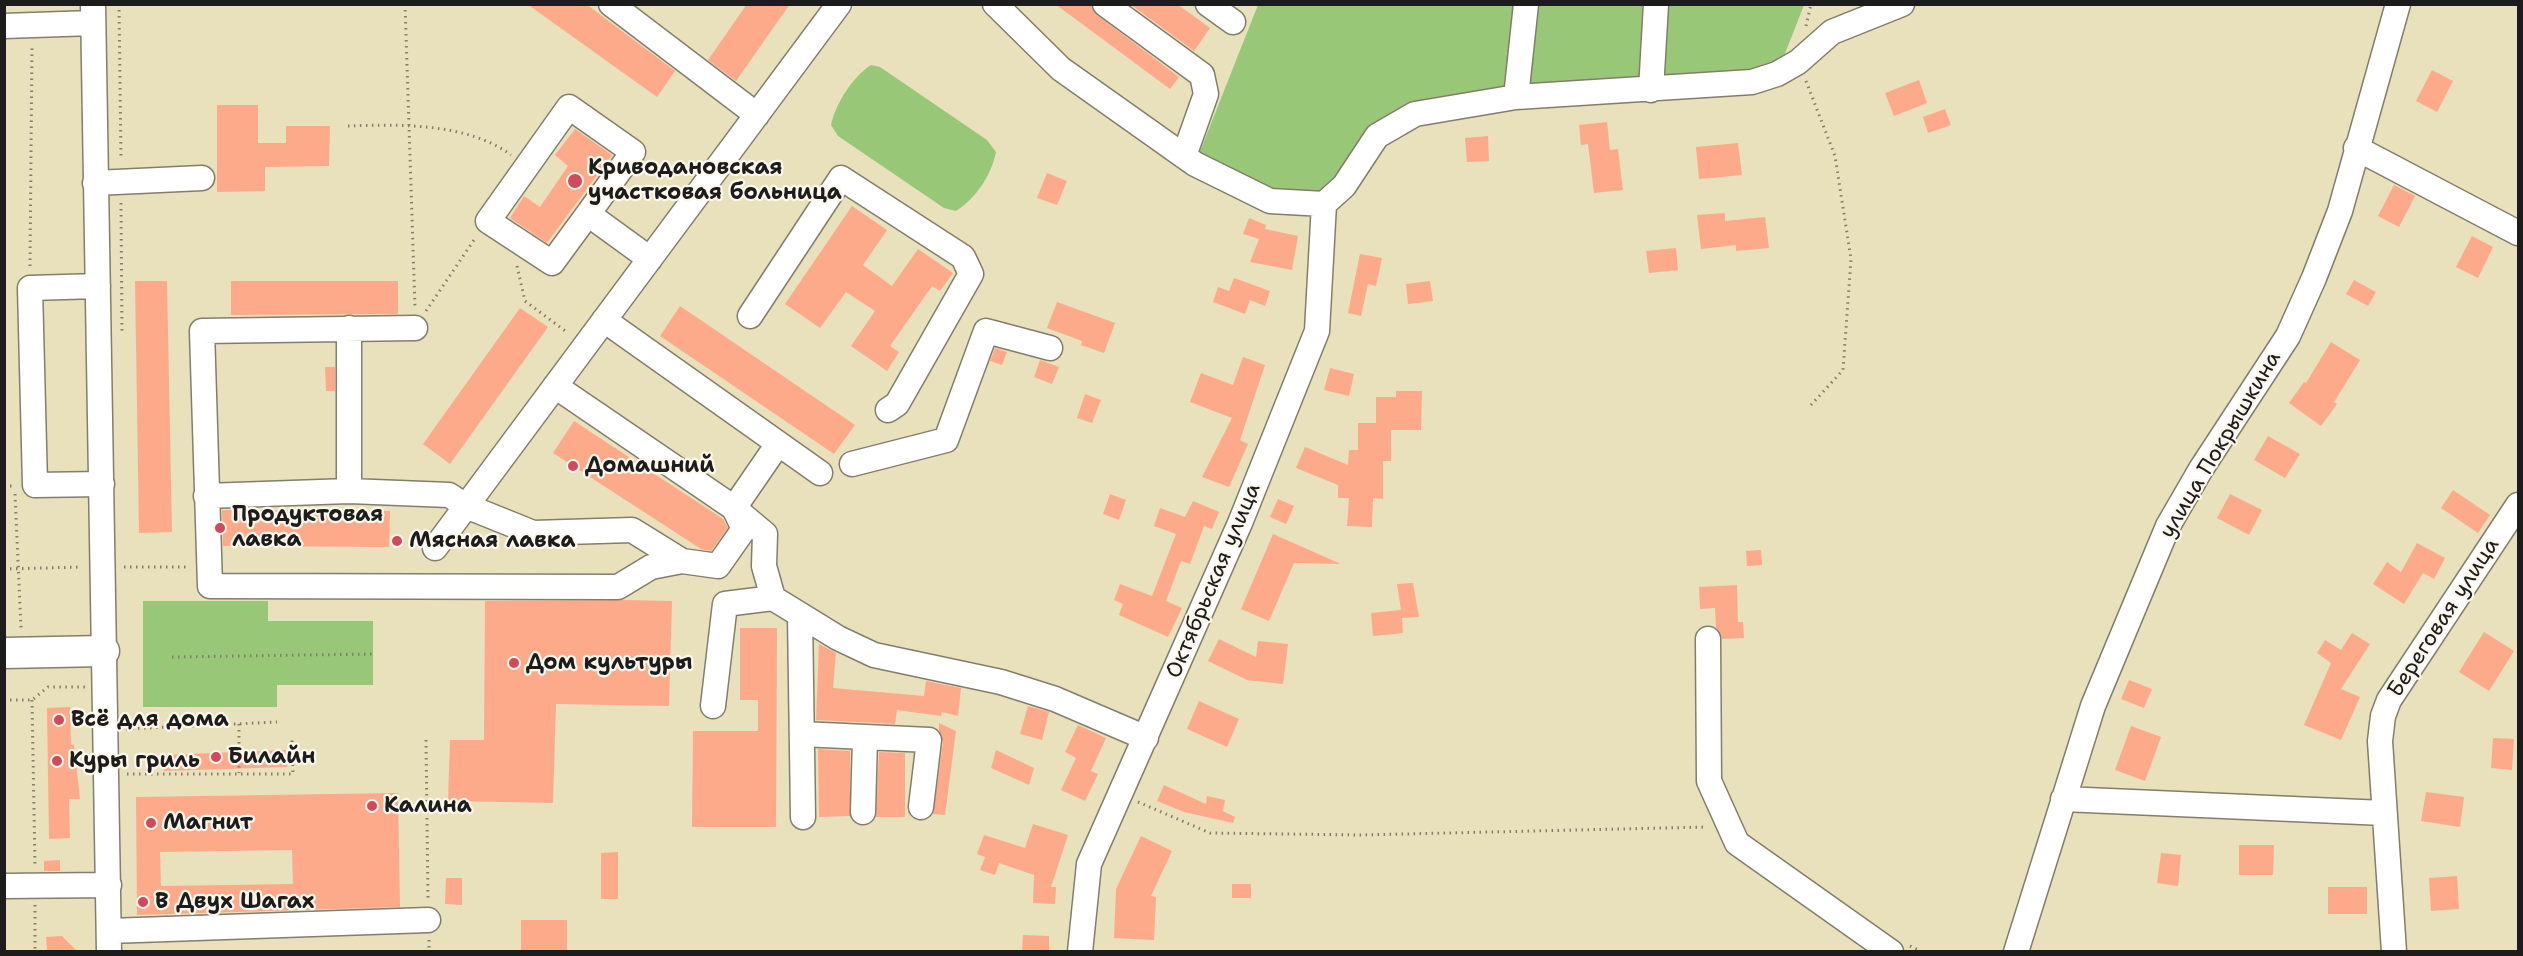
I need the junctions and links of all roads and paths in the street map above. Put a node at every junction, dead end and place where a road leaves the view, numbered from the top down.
1 (405, 4) edge
2 (611, 4) edge
3 (839, 4) edge
4 (995, 4) edge
5 (1104, 4) edge
6 (1208, 4) edge
7 (1526, 4) edge
8 (1656, 4) edge
9 (1902, 4) edge
10 (2398, 4) edge
11 (93, 14) edge
12 (33, 15) edge
13 (1233, 22) dead end
14 (4, 26) edge
15 (1798, 62) junction
16 (1651, 90) junction
17 (1516, 97) junction
18 (757, 115) junction
19 (411, 124) junction
20 (348, 126) dead end
21 (2356, 148) junction
22 (1184, 156) junction
23 (527, 166) junction
24 (202, 178) dead end
25 (95, 183) junction
26 (1324, 204) junction
27 (588, 214) junction
28 (488, 221) junction
29 (2518, 233) edge
30 (509, 235) junction
31 (650, 259) junction
32 (98, 286) junction
33 (30, 288) junction
34 (750, 316) dead end
35 (604, 320) junction
36 (349, 328) junction
37 (415, 328) junction
38 (569, 334) dead end
39 (1050, 348) dead end
40 (555, 386) junction
41 (1811, 405) dead end
42 (888, 410) dead end
43 (778, 444) junction
44 (852, 464) dead end
45 (820, 473) dead end
46 (102, 484) junction
47 (14, 486) dead end
48 (348, 491) junction
49 (206, 496) junction
50 (2518, 505) edge
51 (466, 506) junction
52 (734, 508) junction
53 (435, 548) dead end
54 (682, 561) junction
55 (209, 566) junction
56 (102, 567) junction
57 (18, 568) junction
58 (4, 569) edge
59 (774, 598) junction
60 (800, 616) junction
61 (1708, 639) dead end
62 (13, 642) edge
63 (104, 651) junction
64 (373, 654) dead end
65 (172, 657) dead end
66 (4, 700) edge
67 (713, 706) dead end
68 (277, 722) dead end
69 (239, 724) junction
70 (126, 729) dead end
71 (802, 734) junction
72 (866, 737) junction
73 (1146, 738) junction
74 (292, 740) dead end
75 (426, 740) dead end
76 (239, 773) junction
77 (127, 774) dead end
78 (1121, 794) junction
79 (2063, 799) junction
80 (921, 807) dead end
81 (863, 812) dead end
82 (2384, 813) junction
83 (803, 817) dead end
84 (1729, 828) junction
85 (36, 885) junction
86 (109, 885) junction
87 (4, 886) edge
88 (428, 920) junction
89 (109, 941) edge
90 (1898, 947) edge
91 (35, 951) edge
92 (429, 951) edge
93 (1080, 951) edge
94 (1922, 951) edge
95 (2016, 951) edge
96 (2394, 951) edge

1 - 19 path
2 - 18 street
3 - 18 street
4 - 22 street
5 - 22 street
6 - 13 street
7 - 17 street
8 - 16 street
9 - 15 street
10 - 21 street, улица Покрышкина
11 - 12 street
11 - 25 street
12 - 14 street
12 - 33 path
15 - 16 street
15 - 41 path
16 - 17 street
17 - 26 street
18 - 31 street
19 - 20 path
19 - 23 path
19 - 37 path
21 - 29 street
21 - 79 street, улица Покрышкина
22 - 26 street
23 - 27 street
23 - 28 street
24 - 25 street
25 - 32 street
26 - 73 street, Октябрьская улица
27 - 30 street
27 - 31 street
28 - 30 street
28 - 37 path
30 - 38 path
31 - 35 street
32 - 33 street
32 - 46 street
33 - 46 street
34 - 42 street
35 - 40 street
35 - 43 street
36 - 37 street
36 - 48 street
36 - 49 street
39 - 44 street
40 - 51 street
40 - 52 street
43 - 45 street
43 - 52 street
46 - 56 street
47 - 57 path
48 - 49 street
48 - 51 street
49 - 55 street
50 - 82 street, Береговая улица
51 - 53 street
51 - 54 street
52 - 54 street
52 - 59 street
54 - 55 street
55 - 56 path
56 - 57 path
56 - 63 street
57 - 58 path
57 - 62 path
59 - 60 street
59 - 67 street
60 - 71 street
60 - 73 street
61 - 84 street
62 - 63 main road
63 - 86 street
64 - 65 path
66 - 85 path
68 - 69 path
69 - 70 path
69 - 76 path
71 - 72 street
71 - 83 street
72 - 80 street
72 - 81 street
73 - 78 street, Октябрьская улица
74 - 76 path
75 - 88 path
76 - 77 path
78 - 84 path
78 - 93 street, Октябрьская улица
79 - 82 street
79 - 95 street, улица Покрышкина
82 - 96 street, Береговая улица
84 - 90 street
85 - 86 street
85 - 87 street
85 - 91 path
86 - 89 street
88 - 89 street
88 - 92 path
90 - 94 path

